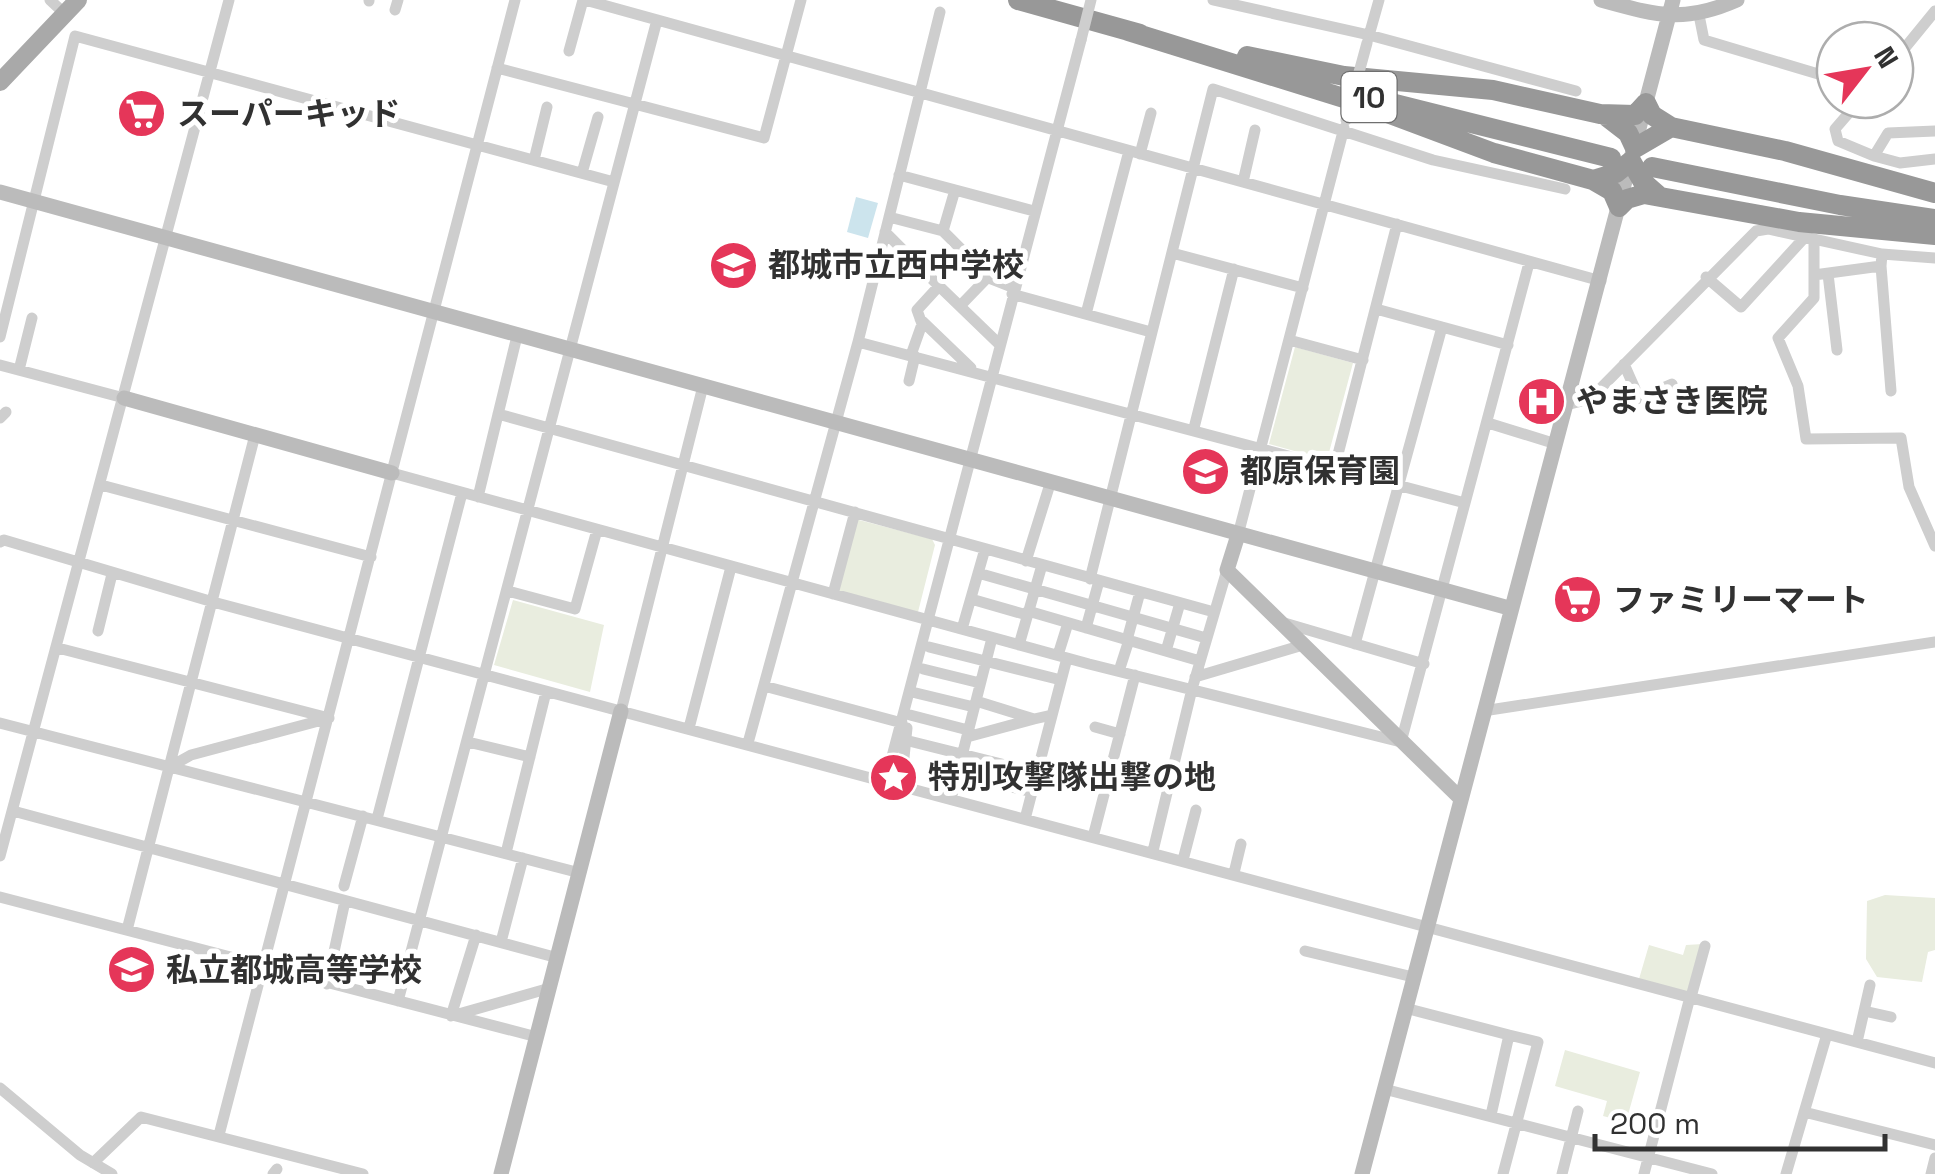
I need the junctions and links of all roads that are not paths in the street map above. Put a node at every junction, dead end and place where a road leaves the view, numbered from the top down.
1 (50, 0) edge
2 (229, 0) edge
3 (515, 0) edge
4 (584, 0) edge
5 (801, 0) edge
6 (1018, 0) edge
7 (1091, 0) edge
8 (1213, 0) edge
9 (1379, 0) edge
10 (1601, 0) edge
11 (1673, 0) edge
12 (1737, 0) edge
13 (72, 7) edge
14 (1935, 11) edge
15 (940, 12) dead end
16 (1699, 15) junction
17 (1669, 18) junction
18 (657, 20) junction
19 (52, 28) junction
20 (1128, 30) junction
21 (75, 36) junction
22 (1915, 36) edge
23 (1368, 39) junction
24 (569, 51) dead end
25 (787, 56) junction
26 (498, 68) junction
27 (210, 71) junction
28 (1815, 73) edge
29 (0, 82) edge
30 (1576, 91) dead end
31 (920, 93) junction
32 (634, 104) junction
33 (1646, 104) junction
34 (548, 106) dead end
35 (1151, 113) dead end
36 (1600, 114) junction
37 (598, 117) dead end
38 (1843, 120) edge
39 (1344, 126) junction
40 (1671, 127) junction
41 (1255, 130) dead end
42 (1935, 130) edge
43 (1057, 132) junction
44 (479, 146) junction
45 (1134, 153) junction
46 (1626, 156) junction
47 (1874, 156) junction
48 (1935, 159) edge
49 (534, 160) junction
50 (1652, 167) dead end
51 (1193, 168) junction
52 (582, 174) junction
53 (899, 175) junction
54 (1593, 180) junction
55 (614, 182) junction
56 (1243, 182) junction
57 (1565, 189) dead end
58 (955, 190) junction
59 (0, 192) edge
60 (1935, 193) edge
61 (1659, 196) junction
62 (30, 202) junction
63 (1324, 204) junction
64 (1619, 208) junction
65 (1034, 211) junction
66 (889, 217) junction
67 (1935, 218) edge
68 (1397, 224) junction
69 (943, 230) junction
70 (885, 232) junction
71 (1935, 236) edge
72 (166, 238) junction
73 (1809, 238) junction
74 (1172, 253) junction
75 (1935, 258) edge
76 (1881, 260) junction
77 (1529, 262) junction
78 (1234, 269) junction
79 (1828, 274) junction
80 (1814, 275) junction
81 (988, 276) junction
82 (1706, 277) junction
83 (1601, 281) junction
84 (939, 286) junction
85 (1302, 288) junction
86 (1013, 291) junction
87 (960, 306) junction
88 (1376, 309) junction
89 (434, 312) junction
90 (1086, 314) junction
91 (32, 318) dead end
92 (920, 320) junction
93 (1442, 327) junction
94 (1151, 332) junction
95 (517, 336) junction
96 (0, 337) edge
97 (1288, 340) junction
98 (858, 342) junction
99 (998, 343) junction
100 (1508, 345) junction
101 (569, 349) junction
102 (1837, 350) dead end
103 (913, 355) junction
104 (1363, 360) junction
105 (1624, 364) junction
106 (0, 365) edge
107 (20, 370) junction
108 (975, 372) junction
109 (989, 376) junction
110 (909, 381) dead end
111 (1672, 384) dead end
112 (703, 386) junction
113 (1891, 391) dead end
114 (124, 398) junction
115 (1639, 398) junction
116 (1566, 406) junction
117 (1618, 407) dead end
118 (1130, 410) junction
119 (498, 414) junction
120 (1488, 423) junction
121 (834, 424) junction
122 (1194, 428) junction
123 (550, 429) junction
124 (255, 435) junction
125 (1556, 444) junction
126 (1260, 445) junction
127 (971, 461) junction
128 (682, 465) junction
129 (1335, 466) junction
130 (392, 474) junction
131 (1050, 484) junction
132 (1400, 484) junction
133 (101, 485) junction
134 (462, 492) junction
135 (478, 497) junction
136 (814, 501) junction
137 (1109, 501) junction
138 (1465, 503) junction
139 (529, 511) junction
140 (854, 512) junction
141 (233, 520) junction
142 (597, 530) junction
143 (1238, 535) junction
144 (950, 539) junction
145 (0, 542) edge
146 (1935, 546) edge
147 (660, 548) junction
148 (985, 549) junction
149 (371, 556) junction
150 (1026, 561) junction
151 (1042, 565) junction
152 (80, 566) junction
153 (731, 567) junction
154 (1227, 570) junction
155 (978, 573) junction
156 (112, 574) junction
157 (1375, 574) junction
158 (1094, 580) junction
159 (790, 582) junction
160 (1035, 590) junction
161 (1442, 591) junction
162 (508, 592) junction
163 (1140, 592) junction
164 (834, 594) junction
165 (970, 599) junction
166 (212, 602) junction
167 (1180, 603) junction
168 (1092, 605) junction
169 (1510, 608) junction
170 (1214, 612) junction
171 (1028, 614) junction
172 (1134, 617) junction
173 (1281, 622) junction
174 (1068, 623) junction
175 (932, 624) junction
176 (1086, 628) junction
177 (962, 629) junction
178 (1172, 629) junction
179 (98, 631) dead end
180 (350, 638) junction
181 (992, 638) junction
182 (1206, 638) junction
183 (1128, 640) junction
184 (1935, 642) edge
185 (1303, 644) junction
186 (1356, 644) junction
187 (1018, 645) junction
188 (928, 647) junction
189 (58, 648) junction
190 (1166, 651) junction
191 (420, 654) junction
192 (1062, 656) junction
193 (1200, 661) junction
194 (986, 662) junction
195 (1424, 664) junction
196 (923, 669) junction
197 (1119, 671) junction
198 (486, 672) junction
199 (1135, 675) junction
200 (1061, 680) junction
201 (190, 683) junction
202 (980, 683) junction
203 (1194, 683) junction
204 (764, 686) junction
205 (546, 692) junction
206 (916, 693) junction
207 (975, 704) junction
208 (1484, 711) junction
209 (621, 712) junction
210 (1052, 715) junction
211 (330, 718) junction
212 (906, 719) junction
213 (1034, 719) junction
214 (0, 723) edge
215 (1095, 727) dead end
216 (689, 728) junction
217 (35, 730) junction
218 (967, 734) junction
219 (1120, 734) junction
220 (905, 740) junction
221 (468, 742) junction
222 (1401, 742) junction
223 (748, 743) junction
224 (962, 753) junction
225 (530, 756) junction
226 (172, 765) junction
227 (1172, 772) junction
228 (957, 773) junction
229 (1037, 773) junction
230 (1196, 779) dead end
231 (885, 782) junction
232 (902, 786) junction
233 (1032, 792) junction
234 (1460, 798) junction
235 (950, 799) junction
236 (308, 801) junction
237 (1196, 810) dead end
238 (13, 811) junction
239 (363, 816) junction
240 (377, 819) junction
241 (1025, 820) junction
242 (1093, 836) junction
243 (444, 837) junction
244 (1241, 844) dead end
245 (149, 847) junction
246 (1152, 851) junction
247 (506, 854) junction
248 (0, 856) edge
249 (522, 858) junction
250 (1183, 860) junction
251 (580, 873) junction
252 (1234, 873) junction
253 (285, 883) junction
254 (344, 886) dead end
255 (0, 896) edge
256 (345, 901) junction
257 (420, 920) junction
258 (1424, 928) junction
259 (127, 930) junction
260 (476, 934) junction
261 (501, 942) junction
262 (1705, 946) dead end
263 (1306, 951) dead end
264 (558, 958) junction
265 (263, 966) junction
266 (1412, 977) junction
267 (327, 984) junction
268 (1870, 985) dead end
269 (550, 988) junction
270 (1690, 997) junction
271 (398, 1001) junction
272 (1405, 1008) junction
273 (1864, 1011) junction
274 (451, 1016) junction
275 (1890, 1017) dead end
276 (1827, 1034) junction
277 (1510, 1035) junction
278 (537, 1037) junction
279 (1857, 1042) junction
280 (1935, 1063) edge
281 (0, 1088) edge
282 (1384, 1089) junction
283 (1578, 1111) dead end
284 (1804, 1112) junction
285 (1491, 1115) junction
286 (1516, 1122) junction
287 (220, 1135) junction
288 (1571, 1136) junction
289 (1935, 1145) edge
290 (1648, 1157) junction
291 (1935, 1158) edge
292 (93, 1163) junction
293 (1678, 1170) edge
294 (1706, 1173) edge
295 (112, 1174) edge
296 (362, 1174) edge
297 (502, 1174) edge
298 (1362, 1174) edge
299 (1504, 1174) edge
300 (1562, 1174) edge
301 (1644, 1174) edge
302 (1786, 1174) edge
303 (1930, 1174) edge

1 - 13 street
2 - 27 street
3 - 26 street
4 - 18 street
4 - 24 street
5 - 25 street
6 - 20 highway, 10
7 - 43 street, bridge
8 - 23 street
9 - 23 street
10 - 17 street
11 - 17 street
12 - 16 street
13 - 19 main road
14 - 22 street
15 - 31 street
16 - 17 street
16 - 28 street
17 - 33 street
18 - 25 street
18 - 32 street
19 - 21 street
19 - 29 main road
20 - 36 highway
20 - 46 highway, 10
20 - 54 highway
21 - 27 street
21 - 62 street
23 - 30 street
23 - 39 street, bridge
25 - 31 street
25 - 32 street
26 - 32 street
26 - 44 street
27 - 44 street
27 - 72 street
31 - 43 street
31 - 53 street
32 - 55 street
33 - 36 highway
33 - 40 highway
33 - 46 street
34 - 49 street
35 - 45 street
36 - 46 highway
37 - 52 street
38 - 47 street
39 - 51 street
39 - 57 street
39 - 63 street
40 - 46 highway
40 - 60 highway
41 - 56 street
42 - 47 street
43 - 45 street
43 - 65 street
44 - 49 street
44 - 89 street
45 - 51 street
45 - 90 street
46 - 54 highway
46 - 61 highway
46 - 64 street
47 - 48 street
49 - 52 street
50 - 67 highway
51 - 56 street
51 - 74 street
52 - 55 street
53 - 58 street
53 - 66 street
54 - 64 highway
55 - 101 street
56 - 63 street
58 - 65 street
58 - 69 street
59 - 62 street
61 - 64 highway
61 - 71 highway
62 - 72 street
62 - 96 street
63 - 68 street
63 - 85 street
64 - 83 street
65 - 86 street
66 - 69 street
66 - 70 street
68 - 77 street
68 - 88 street
69 - 81 street
70 - 84 street
70 - 98 street
72 - 89 street
72 - 114 street
73 - 76 street
73 - 80 street
73 - 82 street
73 - 82 street
74 - 78 street
74 - 94 street
75 - 76 street
76 - 79 street
76 - 113 street
77 - 83 street
77 - 100 street
78 - 85 street
78 - 122 street
79 - 80 street
79 - 102 street
80 - 146 street
81 - 86 street
81 - 87 street
82 - 105 street
83 - 116 street
84 - 87 street
84 - 92 street
85 - 97 street
86 - 90 street
86 - 99 street
87 - 99 street
88 - 93 street
88 - 104 street
89 - 95 street
89 - 130 street
90 - 94 street
91 - 107 street
92 - 103 street
92 - 108 street
93 - 100 street
93 - 132 street
94 - 118 street
95 - 101 street
95 - 119 street
97 - 104 street
97 - 126 street
98 - 103 street
98 - 121 street
99 - 109 street
100 - 120 street
101 - 112 street
101 - 123 street
103 - 108 street
103 - 110 street
104 - 129 street
105 - 115 street
105 - 116 street
106 - 107 street
107 - 114 street
108 - 109 street
109 - 118 street
109 - 127 street
111 - 115 street
112 - 121 street
112 - 128 street
114 - 124 street
114 - 133 street
115 - 117 street
116 - 125 street
118 - 122 street
118 - 137 street
119 - 123 street
119 - 135 street
120 - 125 street
120 - 138 street
121 - 127 street
121 - 136 street
122 - 126 street
123 - 128 street
123 - 139 street
124 - 130 street
124 - 141 street
125 - 169 street
126 - 129 street
126 - 143 street
127 - 131 street
127 - 144 street
128 - 136 street
128 - 147 street
129 - 132 street
130 - 134 street
130 - 149 street
131 - 137 street
131 - 150 street
132 - 138 street
132 - 157 street
133 - 141 street
133 - 152 street
134 - 135 street
134 - 191 street
135 - 139 street
136 - 140 street
136 - 159 street
137 - 143 street
137 - 158 street
138 - 161 street
139 - 142 street
139 - 162 street
140 - 144 street
140 - 164 street
141 - 149 street
141 - 166 street
142 - 147 street
142 - 162 street
143 - 154 street
143 - 157 street
144 - 148 street
144 - 175 street
145 - 152 street
147 - 153 street
147 - 209 street
148 - 150 street
148 - 155 street
149 - 180 street
150 - 151 street
151 - 158 street
151 - 160 street
152 - 156 street
152 - 189 street
153 - 159 street
153 - 216 street
154 - 170 street
154 - 173 street
155 - 160 street
155 - 165 street
156 - 166 street
156 - 179 street
157 - 161 street
157 - 186 street
158 - 163 street
158 - 168 street
159 - 164 street
159 - 204 street
160 - 168 street
160 - 171 street
161 - 169 street
161 - 195 street
162 - 198 street
163 - 167 street
163 - 172 street
164 - 175 street
165 - 171 street
165 - 177 street
166 - 180 street
166 - 201 street
167 - 170 street
167 - 178 street
168 - 172 street
168 - 176 street
169 - 208 street
170 - 182 street
171 - 174 street
171 - 187 street
172 - 178 street
172 - 183 street
173 - 185 street
173 - 186 street
174 - 176 street
174 - 192 street
175 - 177 street
175 - 188 street
175 - 212 street
176 - 183 street
177 - 181 street
178 - 182 street
178 - 190 street
180 - 191 street
180 - 211 street
181 - 187 street
181 - 194 street
182 - 193 street
183 - 190 street
183 - 197 street
184 - 208 street
185 - 203 street
185 - 222 street
186 - 195 street
187 - 192 street
188 - 194 street
188 - 196 street
189 - 201 street
189 - 217 street
190 - 193 street
191 - 198 street
191 - 240 street
192 - 197 street
192 - 200 street
193 - 203 street
194 - 200 street
194 - 202 street
195 - 222 street
196 - 202 street
196 - 206 street
197 - 199 street
198 - 205 street
198 - 221 street
199 - 203 street
199 - 219 street
200 - 210 street
201 - 211 street
201 - 226 street
202 - 207 street
203 - 222 street
203 - 227 street
204 - 212 street
204 - 223 street
205 - 209 street
205 - 225 street
206 - 207 street
206 - 212 street
207 - 213 street
207 - 218 street
208 - 234 street
209 - 216 street
209 - 251 street
210 - 213 street
210 - 229 street
211 - 226 street
211 - 236 street
212 - 218 street
212 - 220 street
212 - 231 street
213 - 218 street
214 - 217 street
215 - 219 street
216 - 223 street
217 - 226 street
217 - 238 street
218 - 224 street
219 - 242 street
220 - 224 street
220 - 232 street
221 - 225 street
221 - 243 street
222 - 234 street
223 - 231 street
224 - 228 street
224 - 229 street
225 - 247 street
226 - 236 street
226 - 245 street
227 - 230 street
227 - 246 street
228 - 233 street
228 - 235 street
229 - 233 street
231 - 232 street
232 - 235 street
233 - 241 street
234 - 258 street
235 - 241 street
236 - 239 street
236 - 253 street
237 - 250 street
238 - 245 street
238 - 248 street
239 - 240 street
239 - 254 street
240 - 243 street
241 - 242 street
242 - 246 street
243 - 247 street
243 - 257 street
244 - 252 street
245 - 253 street
245 - 259 street
246 - 250 street
247 - 249 street
249 - 251 street
249 - 261 street
250 - 252 street
251 - 264 street
252 - 258 street
253 - 256 street
253 - 265 street
255 - 259 street
256 - 257 street
256 - 267 street
257 - 260 street
257 - 271 street
258 - 266 street
258 - 270 street
259 - 265 street
260 - 261 street
260 - 274 street
261 - 264 street
262 - 270 street
263 - 266 street
264 - 269 street
265 - 267 street
265 - 287 street
266 - 272 street
267 - 271 street
268 - 273 street
269 - 274 street
269 - 278 street
270 - 276 street
270 - 290 street
271 - 274 street
272 - 277 street
272 - 282 street
273 - 275 street
273 - 279 street
274 - 278 street
276 - 279 street
276 - 284 street
277 - 285 street
277 - 286 street
278 - 297 street
279 - 280 street
281 - 292 street
282 - 285 street
282 - 298 street
283 - 288 street
284 - 289 street
284 - 302 street
285 - 286 street
286 - 288 street
286 - 299 street
287 - 292 street
287 - 296 street
288 - 290 street
288 - 300 street
290 - 293 street
290 - 301 street
291 - 303 street
292 - 295 street
293 - 294 street

